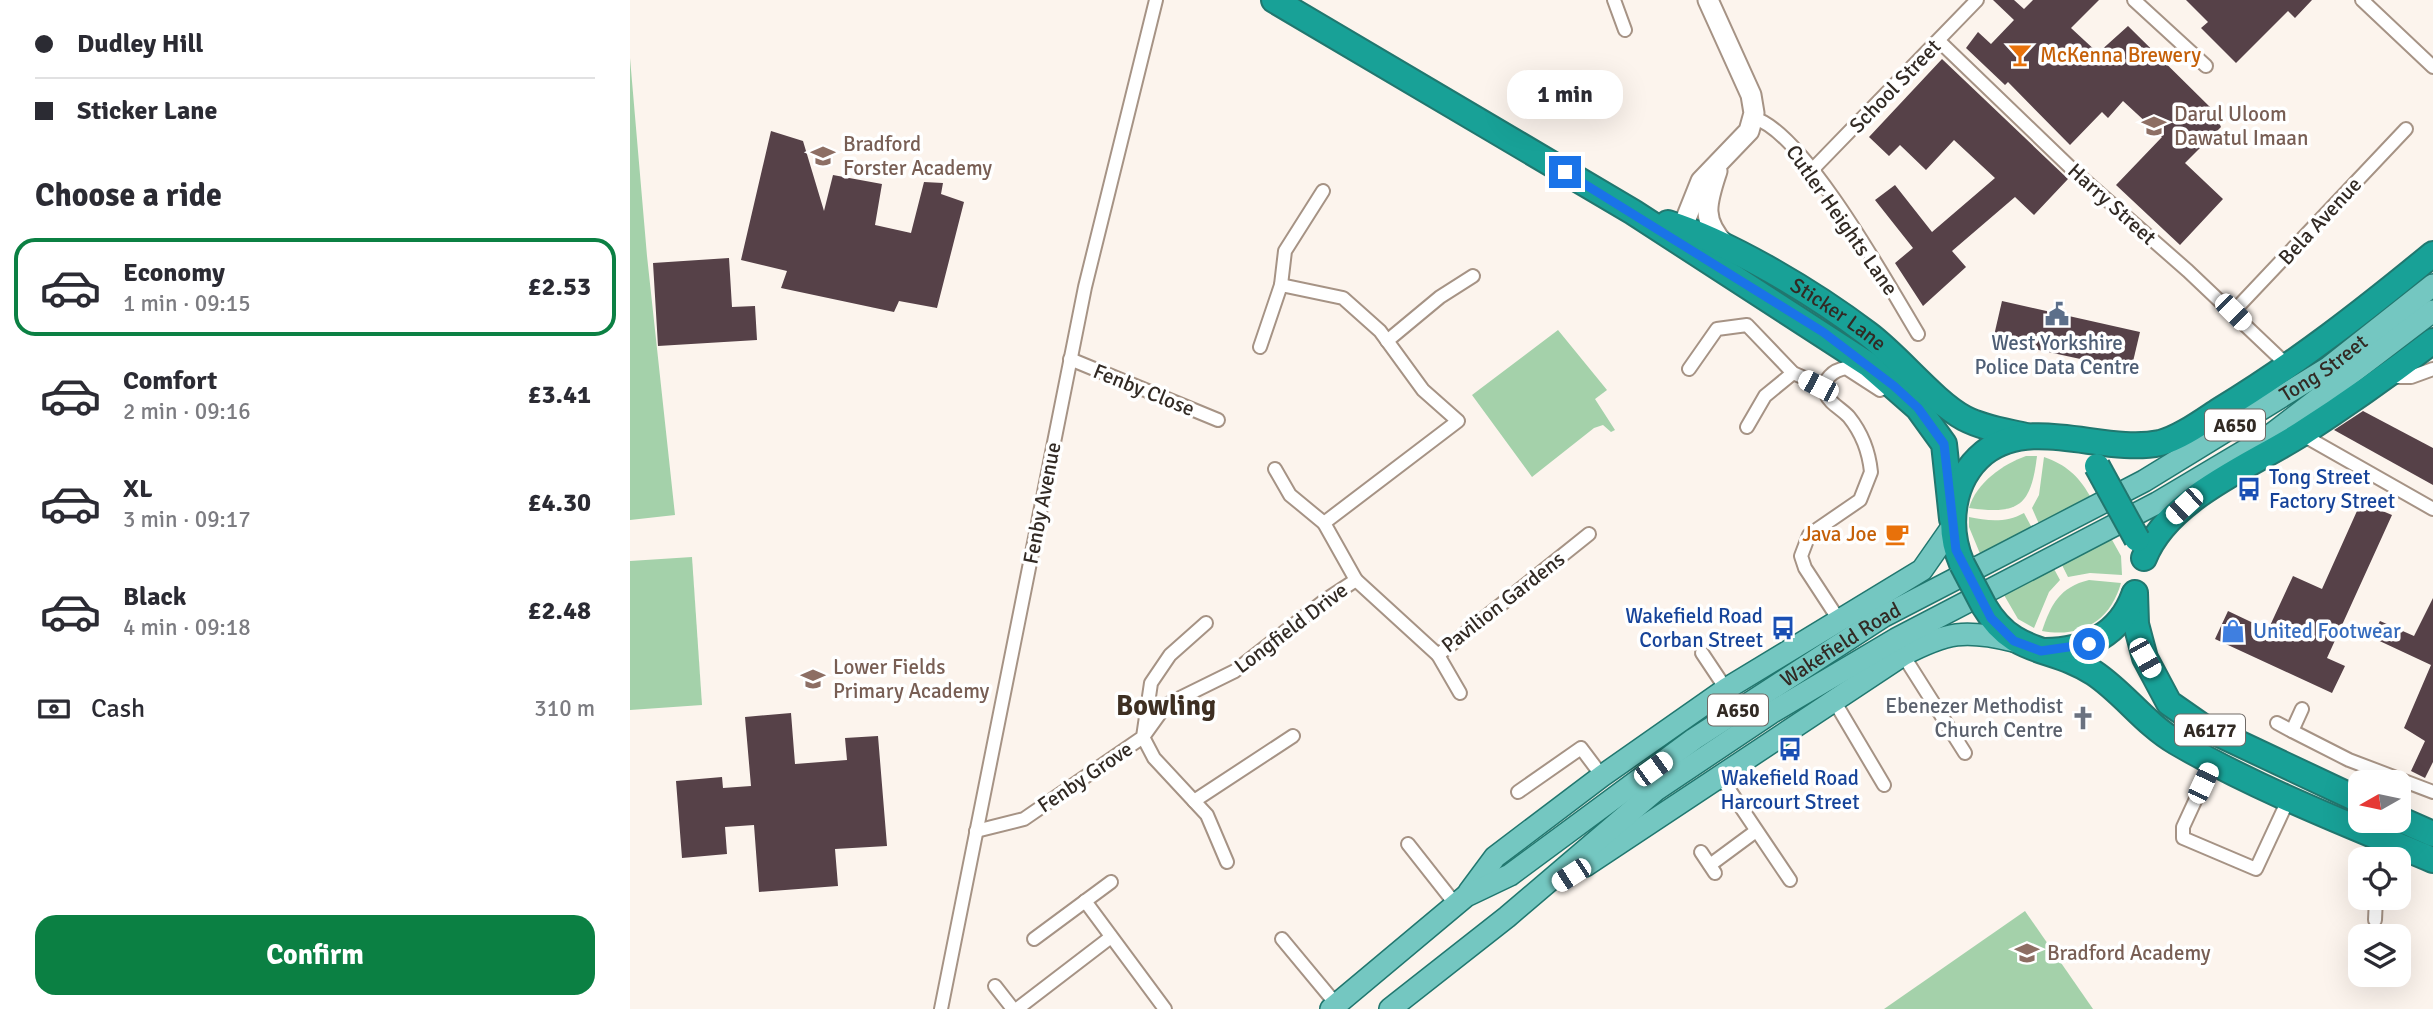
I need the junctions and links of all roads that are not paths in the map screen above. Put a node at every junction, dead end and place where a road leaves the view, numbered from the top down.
1 (1156, 0) edge
2 (1274, 0) edge
3 (1614, 0) edge
4 (1708, 0) edge
5 (1977, 0) edge
6 (2134, 0) edge
7 (2362, 0) edge
8 (1625, 30) dead end
9 (1939, 41) junction
10 (2206, 66) dead end
11 (2433, 67) edge
12 (1754, 118) junction
13 (2406, 129) dead end
14 (1718, 167) junction
15 (1812, 170) junction
16 (1323, 191) dead end
17 (1679, 234) junction
18 (1725, 245) junction
19 (2433, 254) edge
20 (1473, 276) dead end
21 (1282, 285) junction
22 (2433, 285) edge
23 (2433, 311) edge
24 (2233, 312) junction
25 (1919, 334) dead end
26 (1387, 341) junction
27 (2433, 341) edge
28 (1260, 347) dead end
29 (1070, 359) junction
30 (2287, 365) junction
31 (1689, 369) dead end
32 (2433, 369) edge
33 (1794, 373) junction
34 (2386, 377) junction
35 (1825, 387) junction
36 (1918, 408) junction
37 (1218, 420) dead end
38 (1747, 427) dead end
39 (2301, 434) junction
40 (2030, 436) junction
41 (2068, 440) junction
42 (1275, 469) dead end
43 (2433, 509) edge
44 (1324, 523) junction
45 (1952, 523) junction
46 (1588, 534) dead end
47 (2022, 542) joint
48 (2140, 548) junction
49 (2035, 568) joint
50 (1356, 580) junction
51 (2135, 593) junction
52 (1839, 620) junction
53 (1206, 623) dead end
54 (2014, 641) junction
55 (2041, 651) junction
56 (1702, 653) dead end
57 (1438, 655) junction
58 (1903, 655) junction
59 (1726, 689) junction
60 (1461, 693) dead end
61 (1833, 699) junction
62 (2302, 709) dead end
63 (2277, 723) dead end
64 (2292, 731) junction
65 (1293, 736) dead end
66 (1143, 737) junction
67 (1965, 752) dead end
68 (2213, 762) junction
69 (1602, 776) junction
70 (1720, 776) junction
71 (1884, 785) dead end
72 (1518, 792) dead end
73 (2433, 792) edge
74 (2348, 796) edge
75 (2289, 797) junction
76 (1194, 801) junction
77 (2412, 825) edge
78 (976, 831) junction
79 (1756, 831) junction
80 (2433, 834) edge
81 (1408, 844) dead end
82 (2382, 847) edge
83 (1701, 852) dead end
84 (2411, 856) edge
85 (2433, 860) edge
86 (1227, 862) dead end
87 (1790, 880) dead end
88 (1111, 882) dead end
89 (1085, 901) junction
90 (1461, 901) junction
91 (2375, 910) edge
92 (1507, 917) junction
93 (2375, 920) dead end
94 (1111, 937) junction
95 (1034, 939) dead end
96 (1282, 939) dead end
97 (995, 986) dead end
98 (1334, 1007) edge
99 (941, 1009) edge
100 (1015, 1009) edge
101 (1165, 1009) edge
102 (1390, 1009) edge

1 - 29 street, Fenby Avenue
2 - 17 highway, Sticker Lane
3 - 8 street
4 - 12 street
5 - 9 street, School Street
6 - 10 street
7 - 11 street
9 - 15 street, School Street
9 - 24 street, Harry Street
12 - 14 street
12 - 15 street, Cutler Heights Lane
13 - 24 street, Bela Avenue
14 - 17 street
14 - 18 street
15 - 25 street, Cutler Heights Lane
16 - 21 street
17 - 18 highway, Sticker Lane
17 - 36 highway, Sticker Lane
18 - 40 highway, Sticker Lane
19 - 30 highway
20 - 26 street
21 - 26 street
21 - 28 street
22 - 47 main road, Tong Street / A650
23 - 49 main road, Tong Street / A650
24 - 30 street, Harry Street
26 - 44 street
27 - 34 highway
29 - 37 street, Fenby Close
29 - 78 street, Fenby Avenue
30 - 41 highway
31 - 33 street
32 - 34 street, Tong Street
33 - 35 street
33 - 38 street
34 - 39 highway
35 - 36 street
35 - 52 street
36 - 45 highway, Sticker Lane
39 - 43 street
39 - 48 highway
40 - 41 highway
40 - 45 highway
41 - 48 highway, bridge
42 - 44 street, Longfield Drive
44 - 50 street, Longfield Drive
45 - 52 main road
45 - 54 highway, bridge
46 - 57 street, Pavilion Gardens
47 - 90 main road, Wakefield Road / A650
48 - 51 highway
49 - 92 main road, Wakefield Road / A650
50 - 57 street, Pavilion Gardens
50 - 66 street, Longfield Drive
51 - 55 highway
51 - 74 highway, A6177
52 - 59 main road
53 - 66 street, Fenby Grove
54 - 55 highway
54 - 58 main road, A650
55 - 68 highway, A6177
56 - 59 street
57 - 60 street
58 - 61 main road, A650
58 - 67 street
59 - 69 main road
61 - 70 main road, A650
61 - 71 street
62 - 64 street
63 - 64 street
64 - 73 street
65 - 76 street
66 - 76 street
66 - 78 street, Fenby Grove
68 - 75 highway, A6177
68 - 75 street
69 - 72 street
69 - 90 main road
70 - 79 street
70 - 92 main road, A650
75 - 82 highway, A6177
76 - 86 street
77 - 80 highway
78 - 99 street, Fenby Avenue
79 - 83 street
79 - 87 street
81 - 90 street
84 - 85 highway, A6177
88 - 89 street
89 - 94 street
89 - 95 street
90 - 98 main road, Wakefield Road / A650
91 - 93 street
92 - 102 main road, Wakefield Road / A650
94 - 100 street
94 - 101 street
96 - 98 street
97 - 100 street

